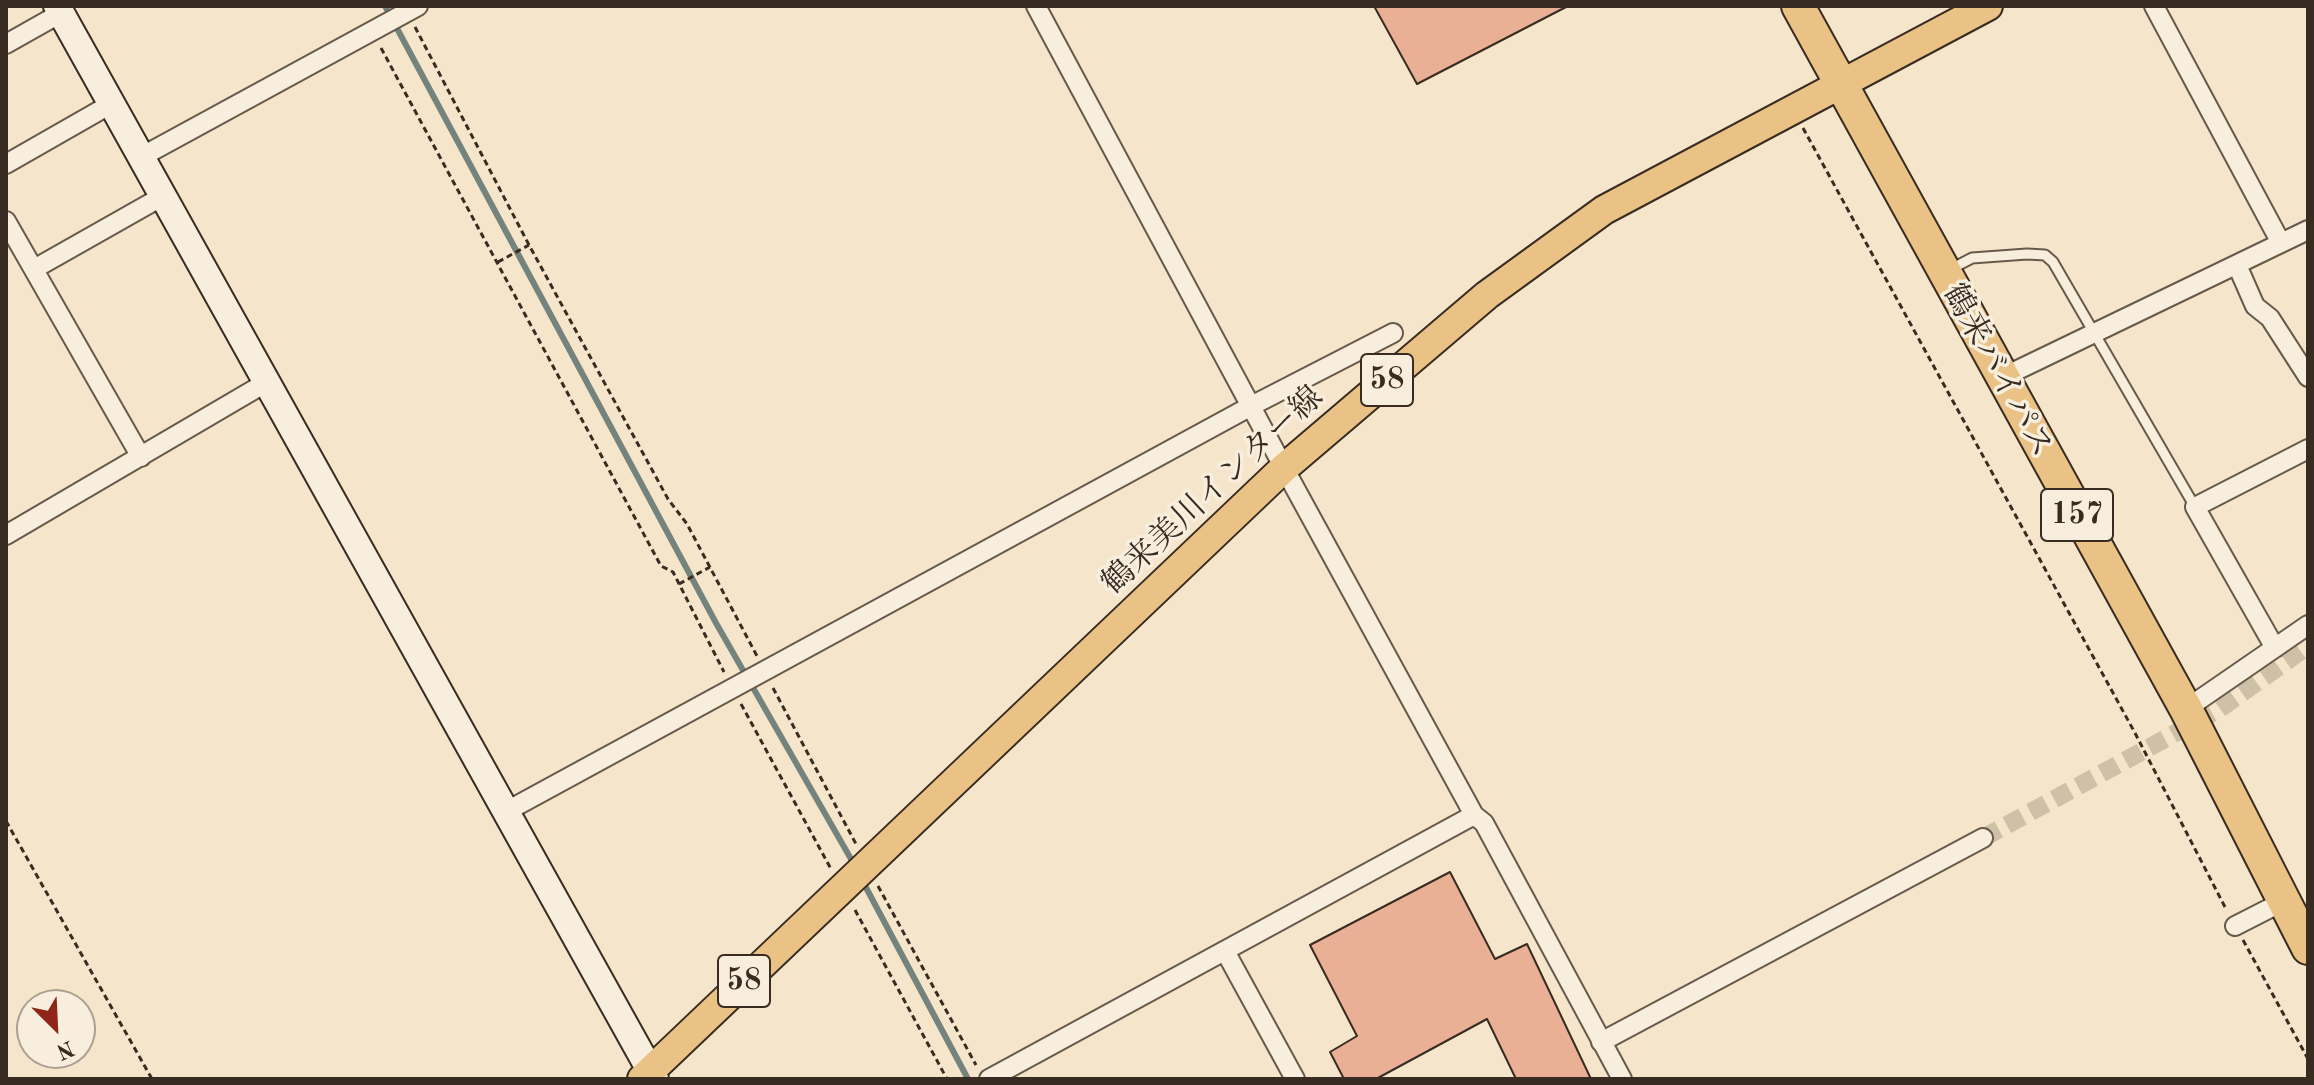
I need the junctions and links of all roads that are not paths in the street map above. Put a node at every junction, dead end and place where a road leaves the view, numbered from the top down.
1 (1036, 6) edge
2 (1798, 6) edge
3 (1988, 6) edge
4 (2154, 6) edge
5 (59, 10) edge
6 (397, 16) edge
7 (6, 44) edge
8 (1840, 86) junction
9 (111, 104) junction
10 (141, 157) junction
11 (6, 164) edge
12 (163, 196) junction
13 (6, 221) edge
14 (2308, 230) edge
15 (2281, 243) junction
16 (2237, 265) junction
17 (34, 269) junction
18 (1943, 273) junction
19 (1393, 333) dead end
20 (2094, 333) junction
21 (2308, 377) edge
22 (2001, 378) junction
23 (267, 382) junction
24 (1253, 405) junction
25 (2308, 449) edge
26 (141, 457) junction
27 (1284, 468) junction
28 (2195, 507) junction
29 (7, 530) edge
30 (2308, 625) edge
31 (2275, 648) junction
32 (2186, 709) junction
33 (507, 811) junction
34 (1474, 815) junction
35 (1983, 838) tunnel mouth
36 (2284, 901) junction
37 (2235, 926) road end
38 (2308, 948) edge
39 (1225, 951) junction
40 (1601, 1042) junction
41 (649, 1076) edge
42 (989, 1079) edge
43 (1295, 1079) edge
44 (1622, 1079) edge

1 - 24 street
2 - 8 highway, 鶴来バイパス / 157
3 - 8 main road, 鶴来美川インター線 / 58
4 - 15 street
5 - 7 street
5 - 9 street
6 - 10 street
8 - 18 highway, 鶴来バイパス / 157
8 - 27 main road, 鶴来美川インター線 / 58
9 - 10 street
9 - 11 street
10 - 12 street
12 - 17 street
12 - 23 street
13 - 17 street
14 - 15 street
15 - 16 street
16 - 20 street
16 - 21 street
17 - 26 street
18 - 20 lane
18 - 22 highway, 鶴来バイパス / 157
19 - 24 street
20 - 22 street
20 - 28 lane
22 - 32 highway, 鶴来バイパス / 157
23 - 26 street
23 - 33 street
24 - 27 street
24 - 33 street
25 - 28 street
26 - 29 street
27 - 34 street
27 - 41 main road, 鶴来美川インター線 / 58
28 - 31 street
30 - 31 street
31 - 32 street
32 - 36 highway, 鶴来バイパス / 157
33 - 41 street
34 - 39 street
34 - 40 street
35 - 40 street
36 - 37 street
36 - 38 highway, 鶴来バイパス / 157
39 - 42 street
39 - 43 street
40 - 44 street

